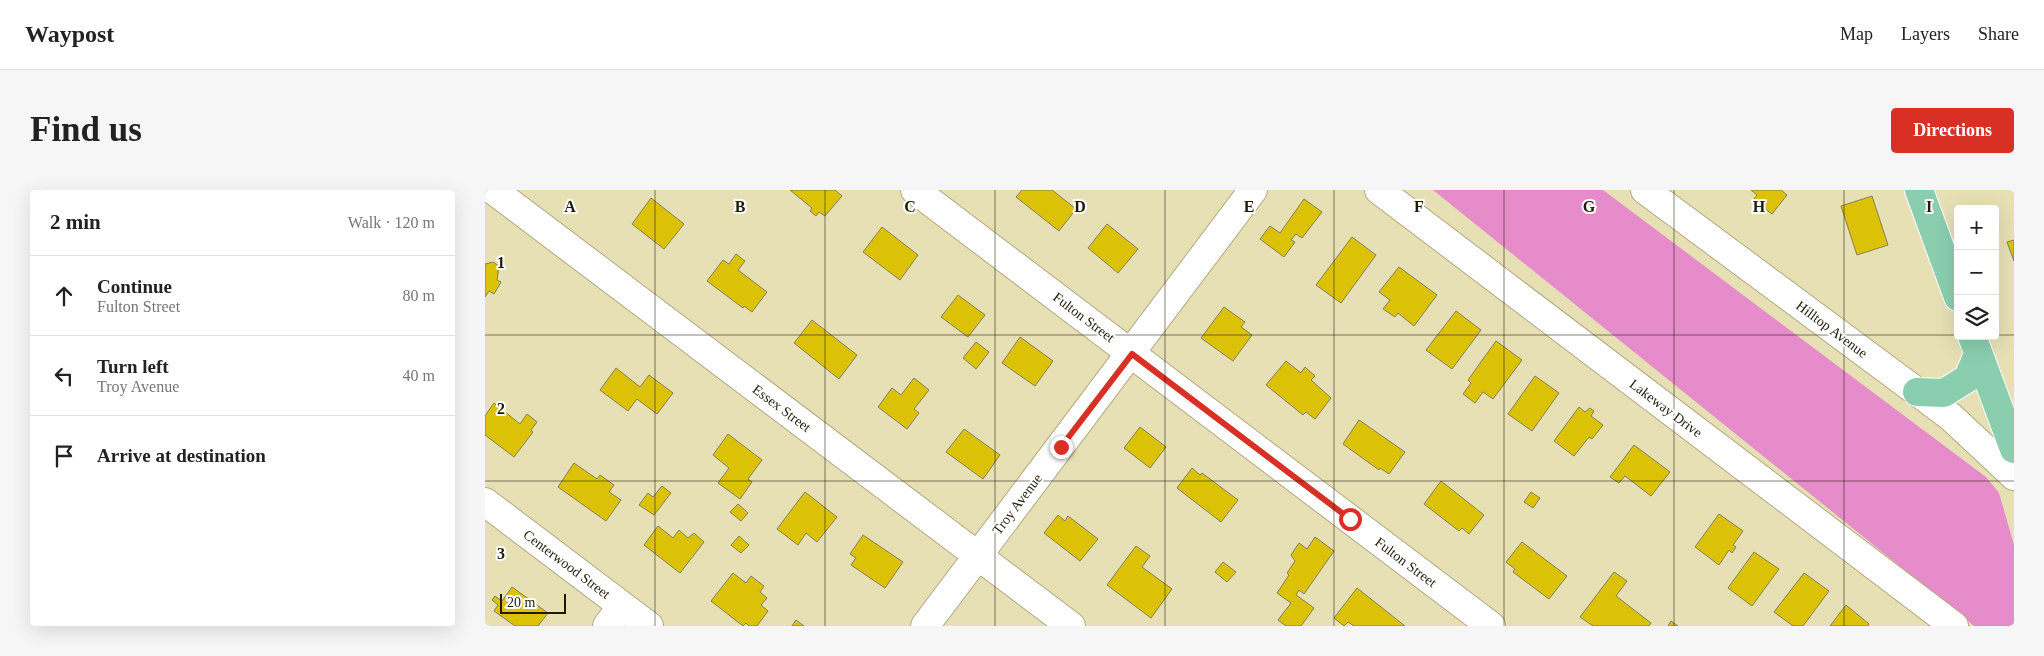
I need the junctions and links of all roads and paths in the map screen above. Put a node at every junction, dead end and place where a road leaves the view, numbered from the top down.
1 (493, 190) edge
2 (915, 190) edge
3 (1253, 190) edge
4 (1379, 190) edge
5 (1919, 190) edge
6 (1647, 191) edge
7 (1957, 295) edge
8 (1975, 345) edge
9 (1132, 354) junction
10 (1917, 392) junction
11 (2014, 449) edge
12 (2014, 476) edge
13 (485, 502) edge
14 (977, 555) junction
15 (615, 616) edge
16 (649, 626) edge
17 (925, 626) edge
18 (1071, 626) edge
19 (1491, 626) edge
20 (1954, 626) edge

1 - 14 street, Essex Street
2 - 9 street, Fulton Street
3 - 9 street, Troy Avenue
4 - 20 street, Lakeway Drive
5 - 7 main road
6 - 10 street, Hilltop Avenue
8 - 10 main road
8 - 11 main road
9 - 14 street, Troy Avenue
9 - 19 street, Fulton Street
10 - 12 street, Hilltop Avenue
13 - 15 street, Centerwood Street
14 - 17 street, Troy Avenue
14 - 18 street, Essex Street
15 - 16 street, Centerwood Street

